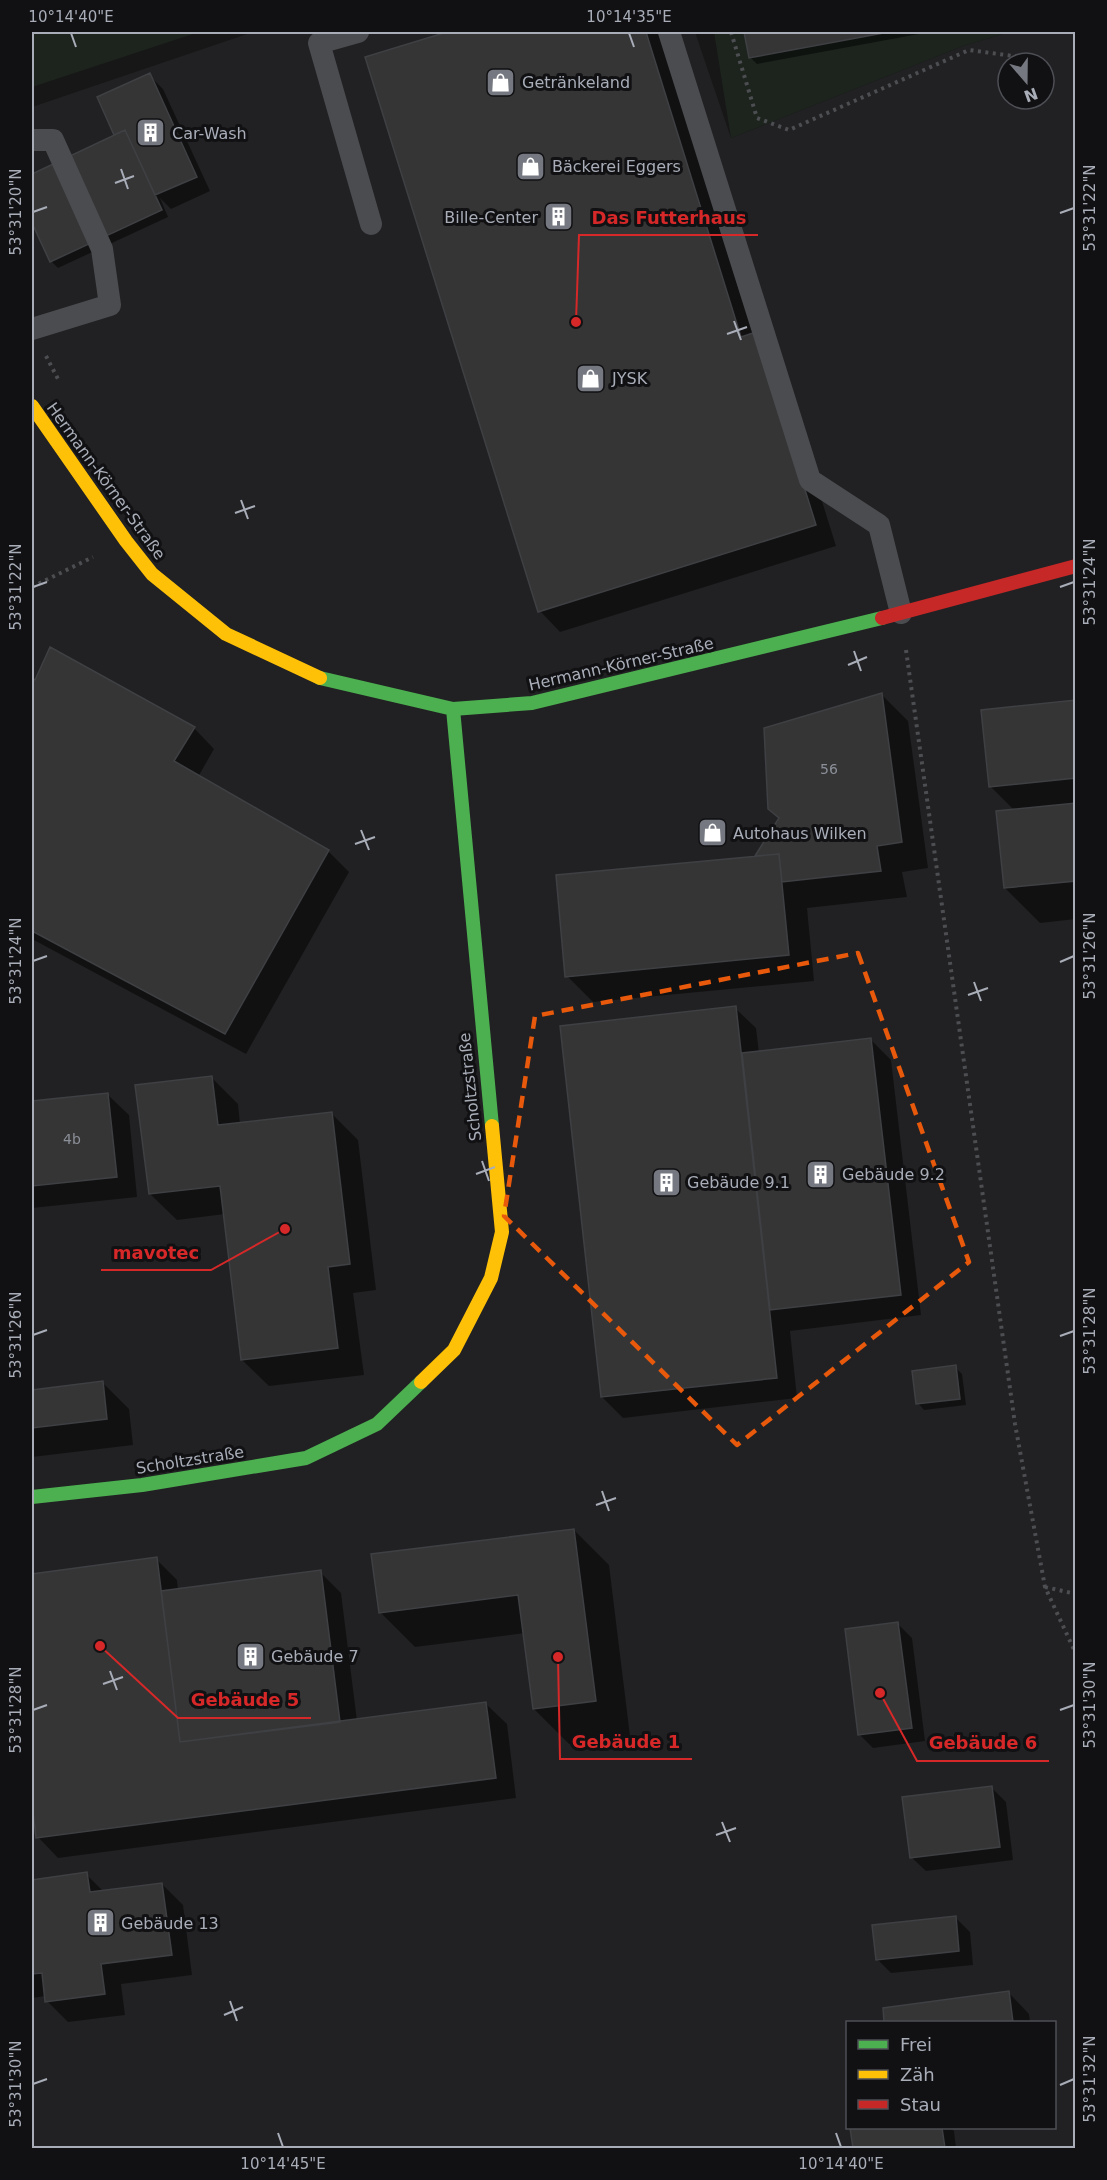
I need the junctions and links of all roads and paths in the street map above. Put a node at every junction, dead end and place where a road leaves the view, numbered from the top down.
1 (358, 32) edge
2 (669, 32) edge
3 (731, 32) edge
4 (996, 54) edge
5 (32, 140) edge
6 (371, 224) dead end
7 (32, 328) edge
8 (63, 388) dead end
9 (32, 406) edge
10 (126, 541) junction
11 (1076, 566) edge
12 (32, 587) edge
13 (901, 613) junction
14 (453, 709) junction
15 (32, 1497) edge
16 (1045, 1587) junction
17 (1076, 1594) edge
18 (1076, 1654) edge

1 - 6 lane
2 - 13 lane
3 - 4 path
5 - 7 lane
7 - 8 path
9 - 10 street, Hermann-Körner-Straße
10 - 12 path
10 - 14 street, Hermann-Körner-Straße
11 - 13 street, Hermann-Körner-Straße
13 - 14 street, Hermann-Körner-Straße
13 - 16 path
14 - 15 street, Scholtzstraße
16 - 17 path
16 - 18 path

